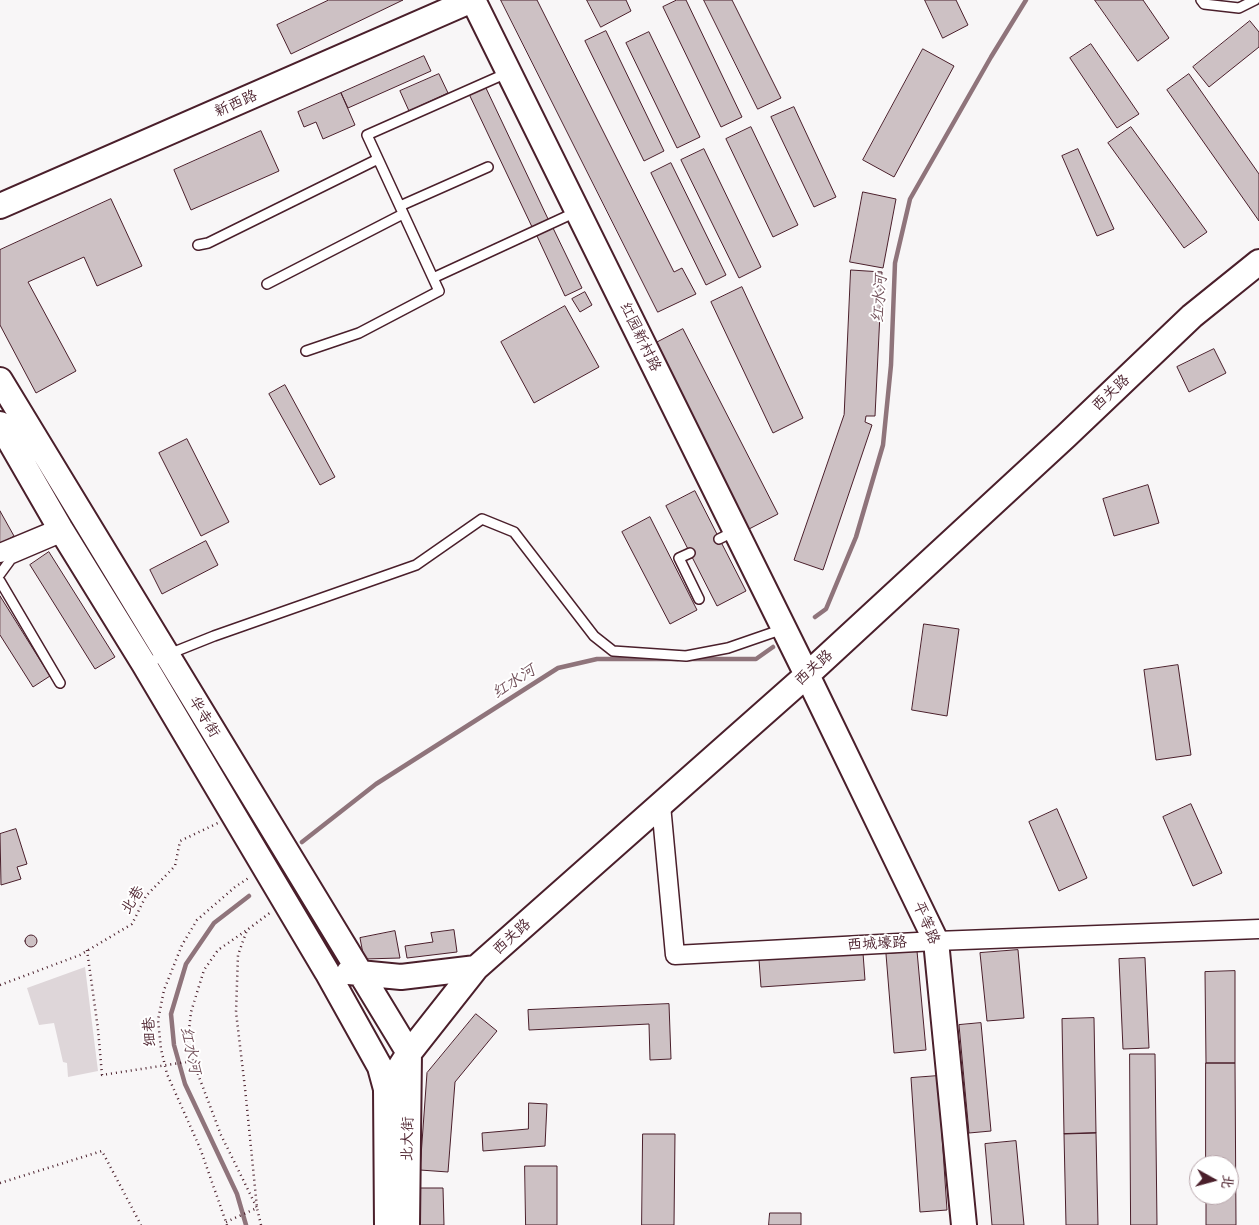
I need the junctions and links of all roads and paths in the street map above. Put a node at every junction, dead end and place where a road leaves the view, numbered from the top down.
1 (472, 0) edge
2 (1201, 0) edge
3 (1255, 0) edge
4 (509, 72) junction
5 (378, 159) junction
6 (488, 168) dead end
7 (0, 206) edge
8 (402, 210) junction
9 (578, 212) junction
10 (198, 245) dead end
11 (1259, 262) edge
12 (433, 278) junction
13 (267, 284) dead end
14 (306, 351) dead end
15 (0, 380) edge
16 (0, 424) edge
17 (62, 532) junction
18 (0, 553) edge
19 (690, 553) dead end
20 (0, 574) edge
21 (0, 581) edge
22 (699, 598) dead end
23 (784, 629) junction
24 (144, 664) junction
25 (807, 674) junction
26 (60, 683) dead end
27 (660, 805) junction
28 (234, 815) junction
29 (264, 867) junction
30 (286, 902) junction
31 (1259, 929) edge
32 (247, 930) junction
33 (936, 940) junction
34 (87, 950) junction
35 (476, 968) junction
36 (358, 971) junction
37 (327, 972) junction
38 (0, 985) edge
39 (409, 1054) junction
40 (193, 1061) junction
41 (165, 1066) junction
42 (386, 1089) junction
43 (0, 1183) edge
44 (257, 1208) junction
45 (226, 1224) edge
46 (141, 1225) edge
47 (261, 1225) edge
48 (387, 1225) edge
49 (407, 1225) edge
50 (964, 1225) edge

1 - 4 main road, 红园新村路
1 - 7 main road, 新西路
2 - 3 lane
4 - 5 lane
4 - 9 main road, 红园新村路
5 - 8 lane
5 - 10 lane
6 - 8 lane
8 - 12 lane
8 - 13 lane
9 - 12 lane
9 - 23 main road, 红园新村路
11 - 25 main road, 西关路
12 - 14 lane
15 - 36 main road, 华寺街
16 - 17 main road, 华寺街
17 - 18 street
17 - 20 lane
17 - 24 main road, 华寺街
19 - 22 lane
21 - 26 lane
23 - 24 lane
23 - 25 main road, 红园新村路
24 - 28 main road, 华寺街
25 - 27 main road, 西关路
25 - 33 main road, 平等路
27 - 33 street, 西城壕路
27 - 35 main road, 西关路
28 - 29 main road, 华寺街
28 - 34 path, 北巷
29 - 30 main road, 华寺街
29 - 41 path, 细巷
30 - 32 path
30 - 37 main road, 华寺街
31 - 33 street, 西城壕路
32 - 40 path
32 - 44 path
33 - 50 main road, 平等路
34 - 38 path, 北巷
34 - 41 path
35 - 36 main road
35 - 39 main road, 西关路
36 - 37 main road
36 - 39 main road, 华寺街
37 - 42 main road, 华寺街
39 - 42 main road, 西关路
39 - 49 main road, 北大街
40 - 41 path
40 - 44 path
41 - 45 path, 细巷
42 - 48 main road, 北大街
43 - 46 path
44 - 45 path
44 - 47 path

